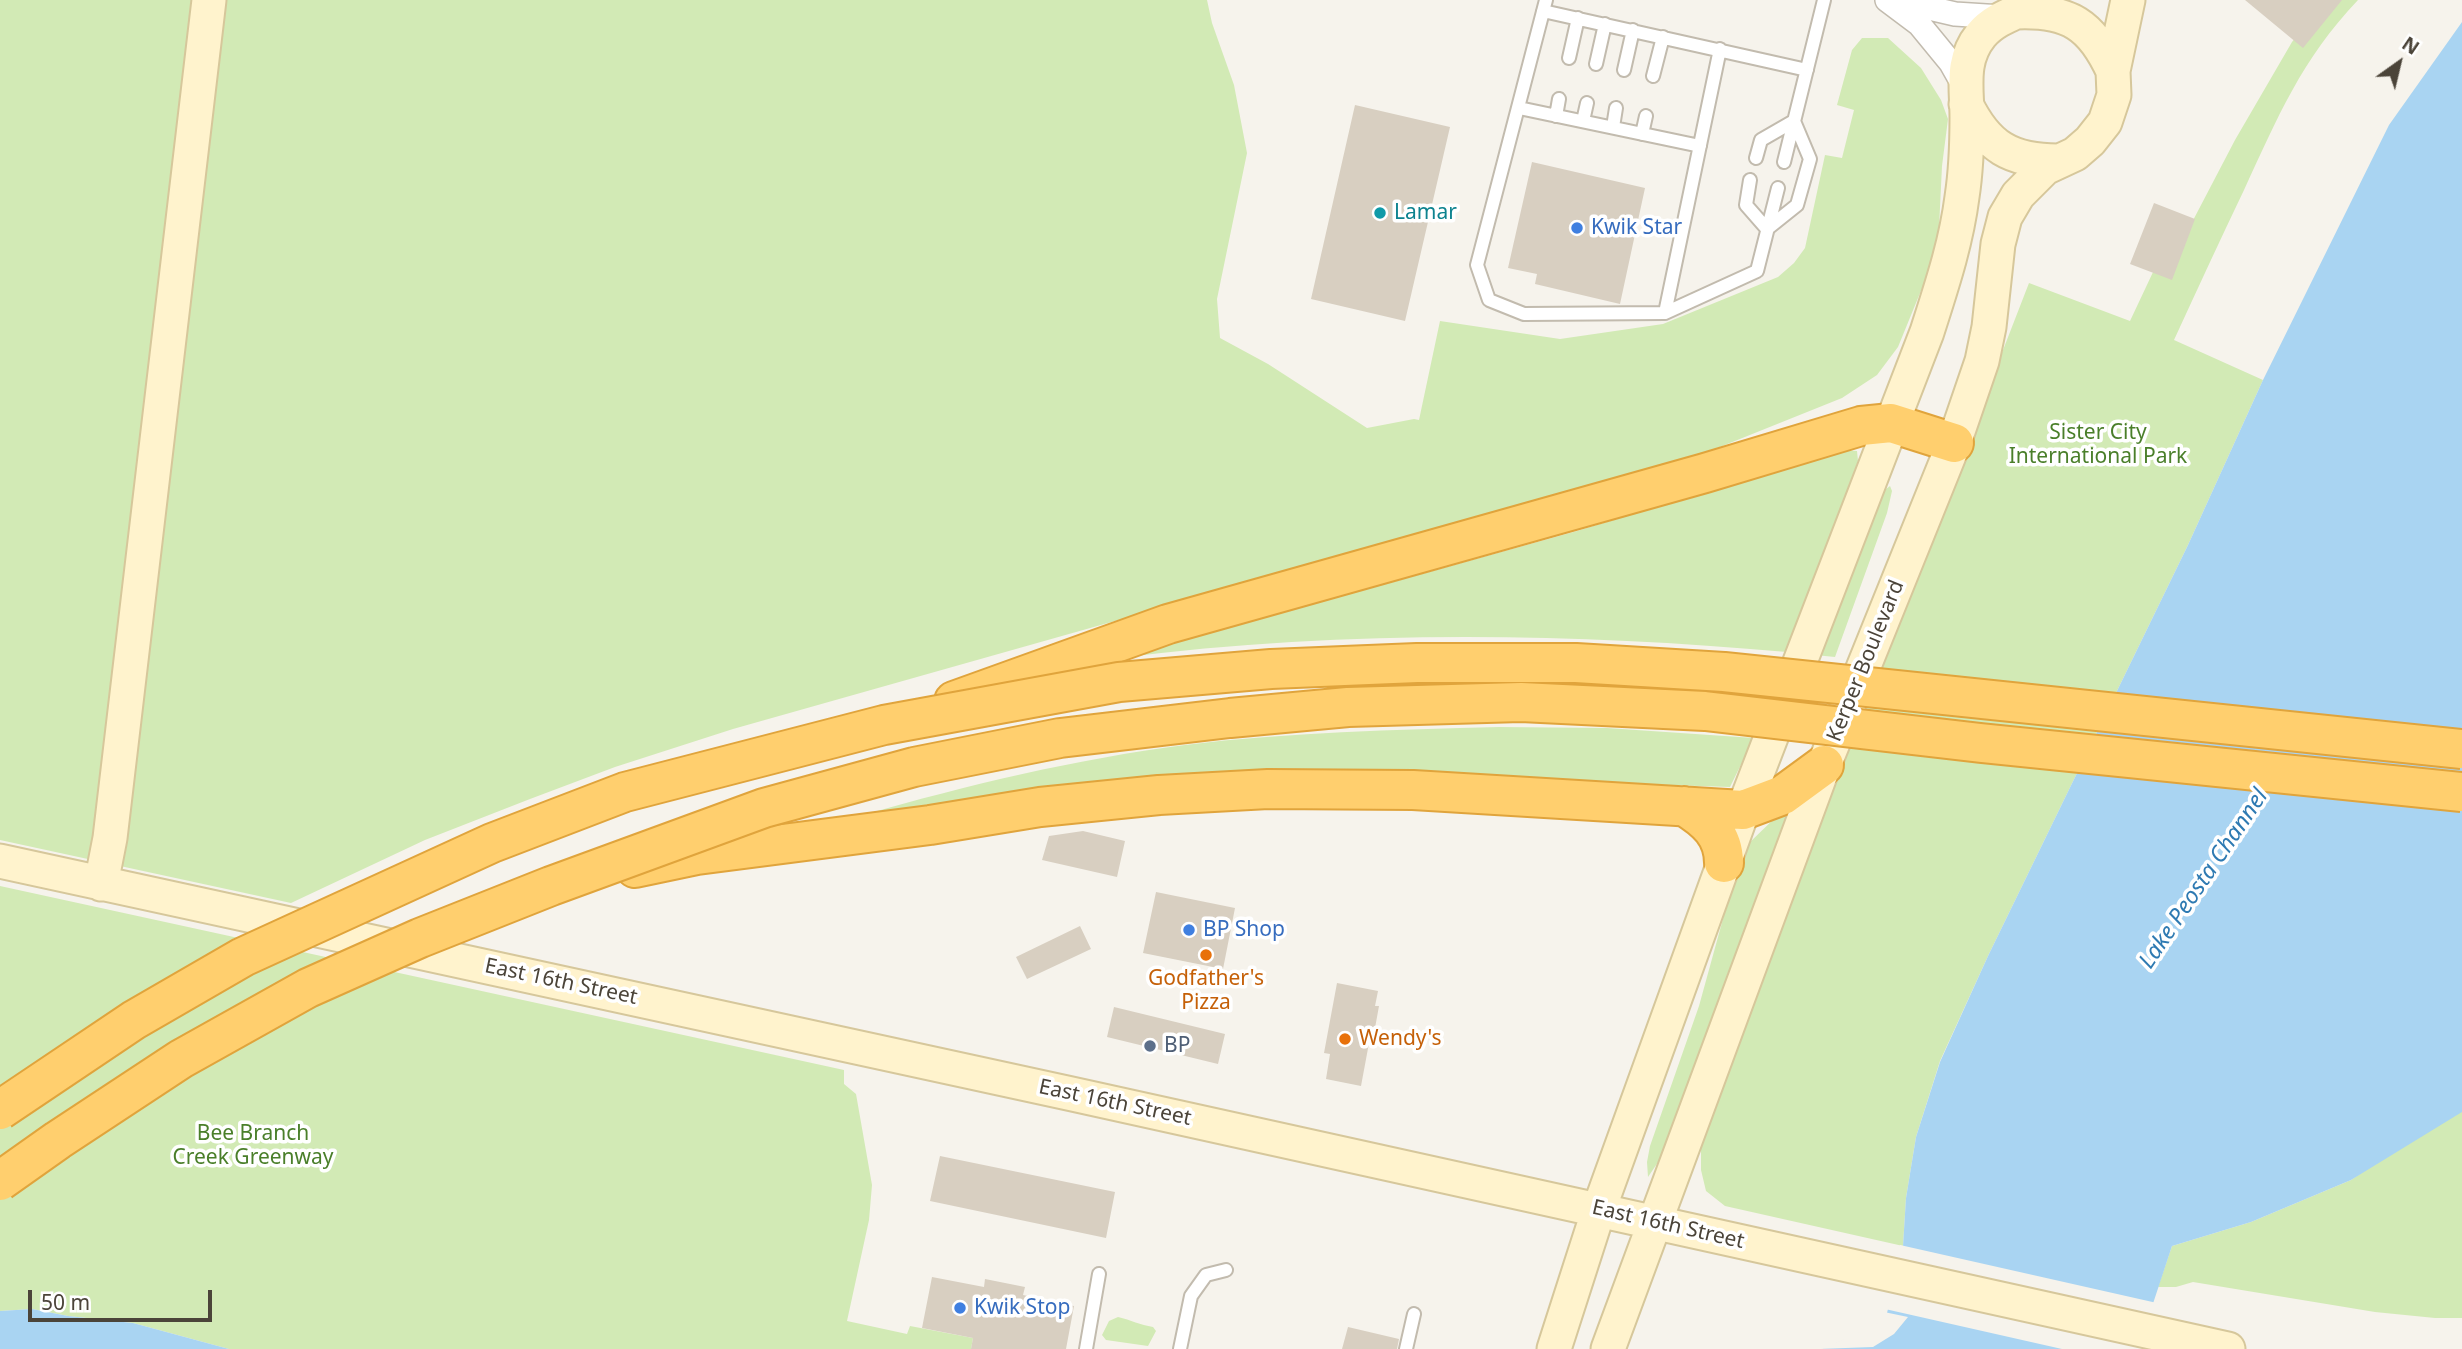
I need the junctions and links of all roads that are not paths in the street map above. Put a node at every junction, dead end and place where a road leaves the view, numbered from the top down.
1 (209, 0) edge
2 (1824, 0) edge
3 (1887, 0) edge
4 (1895, 0) edge
5 (2128, 0) edge
6 (1545, 6) edge
7 (2020, 10) edge
8 (1577, 18) junction
9 (1605, 24) junction
10 (1633, 30) junction
11 (1663, 37) junction
12 (1720, 49) junction
13 (1569, 58) dead end
14 (1596, 64) dead end
15 (1624, 70) dead end
16 (1807, 70) junction
17 (2113, 71) junction
18 (1653, 76) dead end
19 (1965, 95) junction
20 (1559, 99) dead end
21 (1587, 103) dead end
22 (1519, 108) junction
23 (1616, 108) dead end
24 (1556, 116) junction
25 (1646, 116) dead end
26 (1583, 121) junction
27 (1794, 121) junction
28 (1613, 127) junction
29 (1642, 134) junction
30 (1700, 146) junction
31 (1756, 158) dead end
32 (2058, 161) junction
33 (1784, 162) dead end
34 (1750, 180) dead end
35 (1777, 188) dead end
36 (1767, 229) junction
37 (1665, 313) junction
38 (1891, 423) junction
39 (1954, 443) junction
40 (884, 725) junction
41 (2462, 749) edge
42 (1824, 765) junction
43 (2462, 792) edge
44 (1684, 806) junction
45 (1743, 810) junction
46 (0, 861) edge
47 (1724, 863) junction
48 (102, 884) junction
49 (551, 886) junction
50 (0, 1110) edge
51 (0, 1181) edge
52 (1599, 1209) junction
53 (1655, 1222) junction
54 (1226, 1270) dead end
55 (1099, 1274) dead end
56 (1414, 1314) dead end
57 (1086, 1349) edge
58 (1180, 1349) edge
59 (1406, 1349) edge
60 (1553, 1349) edge
61 (1608, 1349) edge
62 (2228, 1349) edge

1 - 48 main road
2 - 16 lane
3 - 19 street
4 - 7 street
5 - 17 main road, Kerper Boulevard
6 - 8 lane
6 - 22 lane
7 - 17 main road
7 - 19 main road
8 - 9 lane
8 - 13 lane
9 - 10 lane
9 - 14 lane
10 - 11 lane
10 - 15 lane
11 - 12 lane
11 - 18 lane
12 - 16 lane
12 - 30 lane
16 - 27 lane
17 - 32 main road, Kerper Boulevard
19 - 32 main road
19 - 38 main road
20 - 24 lane
21 - 26 lane
22 - 24 lane
22 - 37 lane
23 - 28 lane
24 - 26 lane
25 - 29 lane
26 - 28 lane
27 - 31 lane
27 - 33 lane
27 - 36 lane
28 - 29 lane
29 - 30 lane
30 - 37 lane
32 - 39 main road, Kerper Boulevard
34 - 36 lane
35 - 36 lane
36 - 37 lane
38 - 39 highway
38 - 40 highway, bridge
38 - 45 main road
39 - 42 main road, Kerper Boulevard
40 - 41 highway, bridge
40 - 50 highway, bridge
42 - 45 highway
42 - 53 main road, Kerper Boulevard
43 - 49 highway, bridge
44 - 45 highway
44 - 47 highway
44 - 49 highway, bridge
45 - 47 main road
46 - 48 main road, East 16th Street
47 - 52 main road
48 - 52 main road, East 16th Street
49 - 51 highway, bridge
52 - 53 main road, East 16th Street
52 - 60 main road
53 - 61 main road, Kerper Boulevard
53 - 62 main road, East 16th Street
54 - 58 lane
55 - 57 lane
56 - 59 lane

